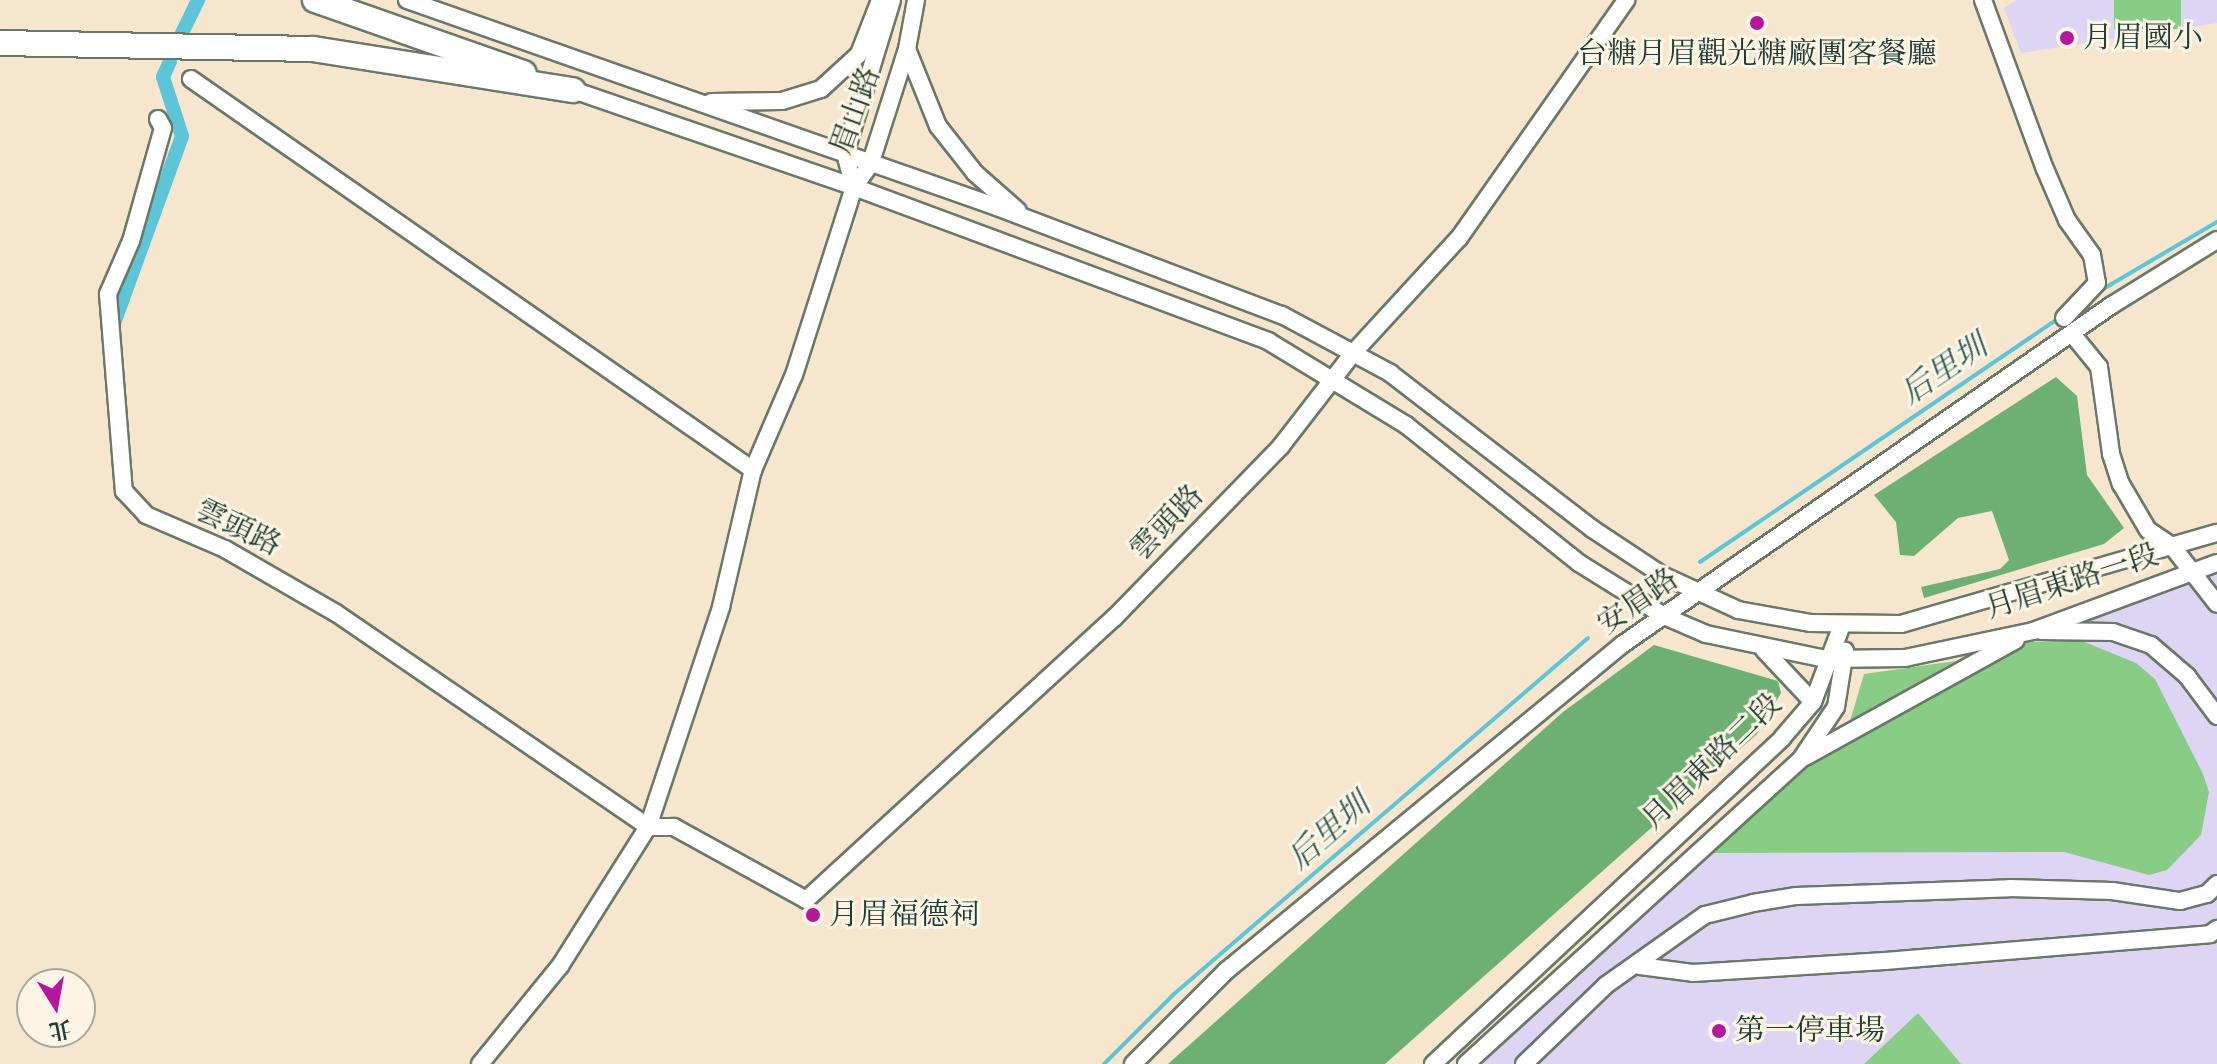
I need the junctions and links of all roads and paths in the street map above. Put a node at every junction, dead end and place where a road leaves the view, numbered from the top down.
1 (315, 0) edge
2 (407, 0) edge
3 (880, 0) edge
4 (892, 0) edge
5 (916, 0) edge
6 (1626, 0) edge
7 (1983, 0) edge
8 (0, 43) edge
9 (907, 49) junction
10 (191, 79) dead end
11 (573, 90) junction
12 (699, 102) junction
13 (158, 119) dead end
14 (845, 154) junction
15 (870, 165) junction
16 (854, 187) junction
17 (1026, 218) junction
18 (2217, 240) edge
19 (2064, 318) dead end
20 (2073, 335) junction
21 (1354, 352) junction
22 (1337, 379) junction
23 (753, 470) junction
24 (2217, 533) edge
25 (2172, 546) junction
26 (2217, 563) edge
27 (2193, 571) junction
28 (1699, 593) junction
29 (2217, 604) edge
30 (1664, 616) junction
31 (1842, 625) junction
32 (2033, 631) junction
33 (1763, 649) junction
34 (1826, 659) junction
35 (1846, 659) junction
36 (1813, 702) junction
37 (2217, 716) edge
38 (1801, 759) junction
39 (648, 827) junction
40 (2217, 884) edge
41 (2217, 929) edge
42 (1640, 966) junction
43 (480, 1064) edge
44 (1133, 1064) edge
45 (1433, 1064) edge
46 (1466, 1064) edge
47 (1524, 1064) edge

1 - 11 highway
2 - 12 street, 月眉東路一段
3 - 12 street
4 - 14 street, 眉山路
5 - 9 street, 眉山路
6 - 21 street, 雲頭路
7 - 19 street
8 - 11 highway
9 - 15 street, 眉山路
9 - 17 street
10 - 23 street
11 - 16 street, 月眉東路一段
12 - 14 street, 月眉東路一段
13 - 39 street, 雲頭路
14 - 15 street, 月眉東路一段
14 - 16 street, 眉山路
15 - 16 street, 眉山路
15 - 17 street, 月眉東路一段
16 - 22 street, 月眉東路一段
16 - 23 street
17 - 21 street, 月眉東路一段
18 - 20 street, 安眉路
20 - 25 street
20 - 28 street, 安眉路
21 - 22 street, 雲頭路
21 - 28 street, 月眉東路一段
22 - 30 street, 月眉東路一段
22 - 39 street, 雲頭路
23 - 39 street
24 - 25 street, 月眉東路一段
25 - 27 street
25 - 31 street, 月眉東路一段
26 - 27 street, 月眉東路一段
27 - 29 street
27 - 32 street, 月眉東路一段
28 - 30 street, 安眉路
28 - 31 street, 月眉東路一段
30 - 33 street, 月眉東路一段
30 - 44 street, 安眉路
31 - 34 street, 月眉東路二段
31 - 35 street, 月眉東路二段
32 - 35 street, 月眉東路一段
32 - 37 street
32 - 38 street
33 - 34 street, 月眉東路一段
33 - 36 street
34 - 35 street, 月眉東路一段
34 - 36 street, 月眉東路二段
35 - 38 street, 月眉東路二段
36 - 45 street, 月眉東路二段
38 - 46 street, 月眉東路二段
39 - 43 street
40 - 42 street
41 - 42 street
42 - 47 street

